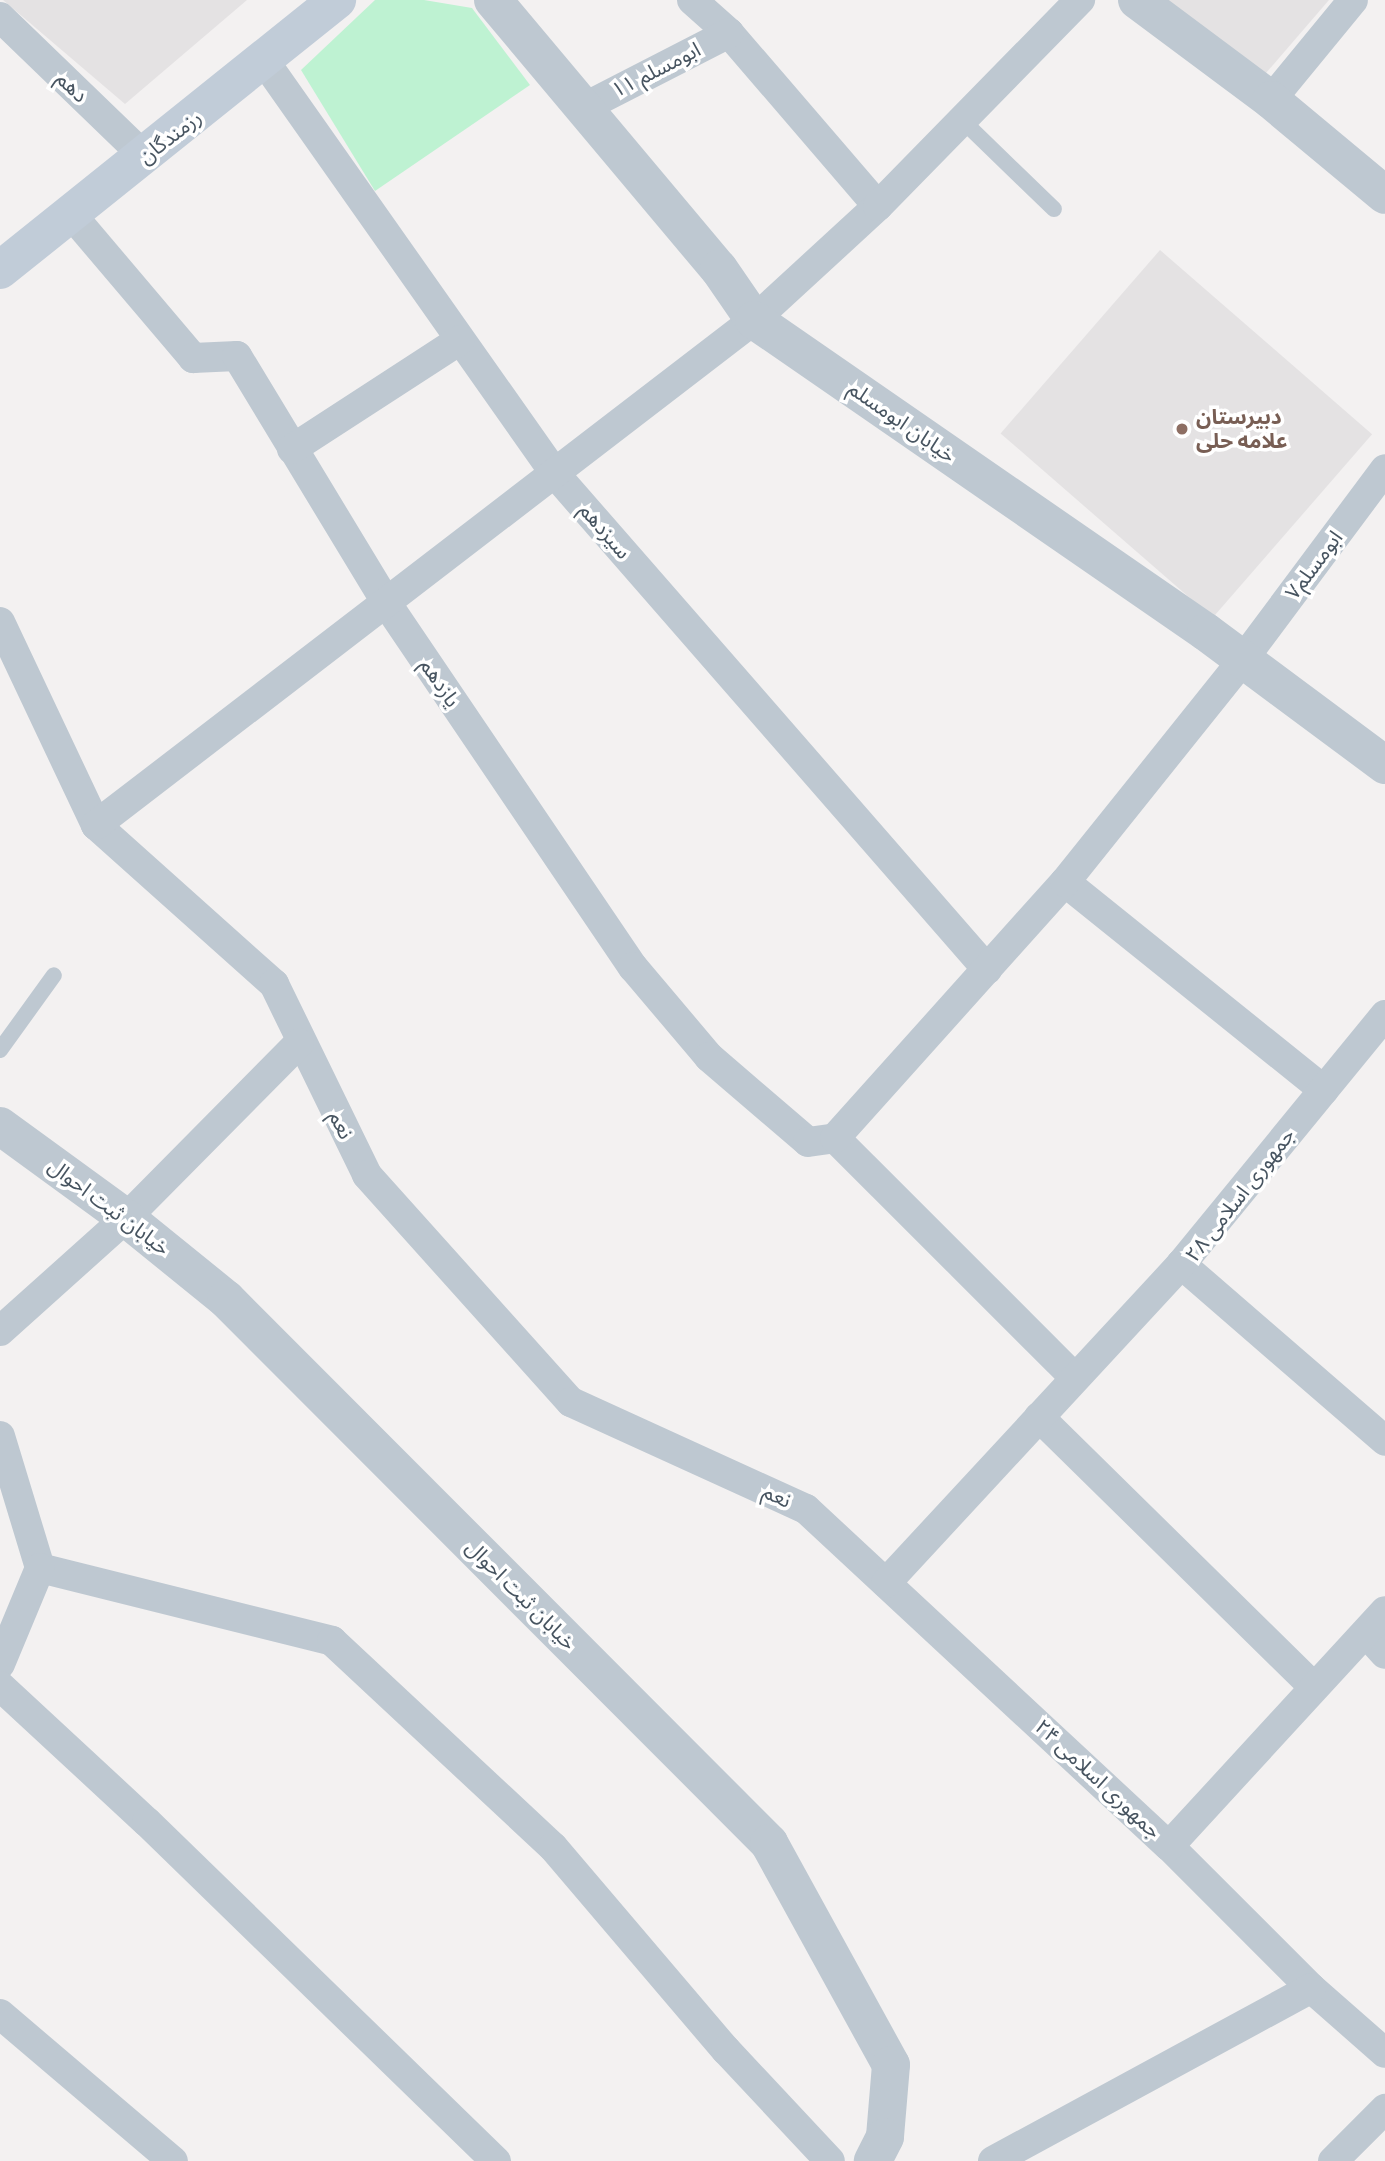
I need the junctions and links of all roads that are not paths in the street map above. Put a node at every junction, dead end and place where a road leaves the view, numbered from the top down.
1 (337, 0) edge
2 (493, 0) edge
3 (692, 0) edge
4 (1080, 0) edge
5 (1137, 0) edge
6 (1353, 0) edge
7 (0, 17) edge
8 (729, 33) junction
9 (265, 62) junction
10 (1271, 100) junction
11 (583, 108) junction
12 (962, 120) junction
13 (145, 157) junction
14 (1385, 195) edge
15 (878, 206) junction
16 (1055, 209) dead end
17 (71, 214) junction
18 (0, 270) edge
19 (754, 320) junction
20 (460, 340) junction
21 (292, 449) junction
22 (556, 475) junction
23 (1382, 481) edge
24 (387, 604) junction
25 (0, 622) edge
26 (1242, 661) junction
27 (1385, 765) edge
28 (96, 825) junction
29 (1065, 882) junction
30 (987, 969) junction
31 (54, 975) dead end
32 (1385, 1015) edge
33 (299, 1043) junction
34 (0, 1050) edge
35 (1324, 1090) junction
36 (0, 1126) edge
37 (835, 1138) junction
38 (126, 1218) junction
39 (1181, 1264) junction
40 (0, 1331) edge
41 (1075, 1378) junction
42 (1039, 1417) junction
43 (0, 1436) edge
44 (1385, 1441) edge
45 (806, 1509) joint
46 (40, 1568) junction
47 (886, 1583) junction
48 (1379, 1633) edge
49 (0, 1664) edge
50 (0, 1686) edge
51 (1313, 1686) junction
52 (1169, 1846) junction
53 (1311, 1988) junction
54 (0, 2014) edge
55 (1385, 2053) edge
56 (1385, 2109) edge
57 (173, 2161) edge
58 (496, 2161) edge
59 (830, 2161) edge
60 (873, 2161) edge
61 (993, 2161) edge
62 (1334, 2161) edge

1 - 9 main road, رزمندگان
2 - 11 street, خیابان ابومسلم
3 - 8 street
4 - 12 street
5 - 10 street
6 - 10 street
7 - 13 street, دهم
8 - 11 street, ابومسلم ۱۱
8 - 15 street
9 - 13 main road, رزمندگان
9 - 20 street, سیزدهم
10 - 14 street
11 - 19 street, خیابان ابومسلم
12 - 15 street
12 - 16 lane
13 - 17 main road, رزمندگان
15 - 19 street
17 - 18 main road, رزمندگان
17 - 21 street, یازدهم
19 - 22 street
19 - 26 street, خیابان ابومسلم
20 - 21 street
20 - 22 street, سیزدهم
21 - 24 street, یازدهم
22 - 24 street
22 - 30 street, سیزدهم
23 - 26 street, ابومسلم۷
24 - 28 street
24 - 37 street, یازدهم
25 - 28 street, نعم
26 - 27 street, خیابان ابومسلم
26 - 29 street, ابومسلم۷
28 - 33 street, نعم
29 - 30 street, ابومسلم۷
29 - 35 street
30 - 37 street, ابومسلم۷
31 - 34 lane
32 - 35 street, جمهوری اسلامی ۲۸
33 - 38 street
33 - 45 street, نعم
35 - 39 street, جمهوری اسلامی ۲۸
36 - 38 street, خیابان ثبت احوال
37 - 41 street
38 - 40 street
38 - 60 street, خیابان ثبت احوال
39 - 41 street
39 - 44 street, جمهوری اسلامی ۲۸
41 - 42 street
42 - 47 street
42 - 51 street
43 - 46 street
45 - 47 street, جمهوری اسلامی ۲۴
46 - 49 street
46 - 59 street
47 - 52 street, جمهوری اسلامی ۲۴
48 - 51 street
50 - 58 street
51 - 52 street
52 - 53 street, جمهوری اسلامی ۲۴
53 - 55 street, جمهوری اسلامی ۲۴
53 - 61 street
54 - 57 street
56 - 62 street

